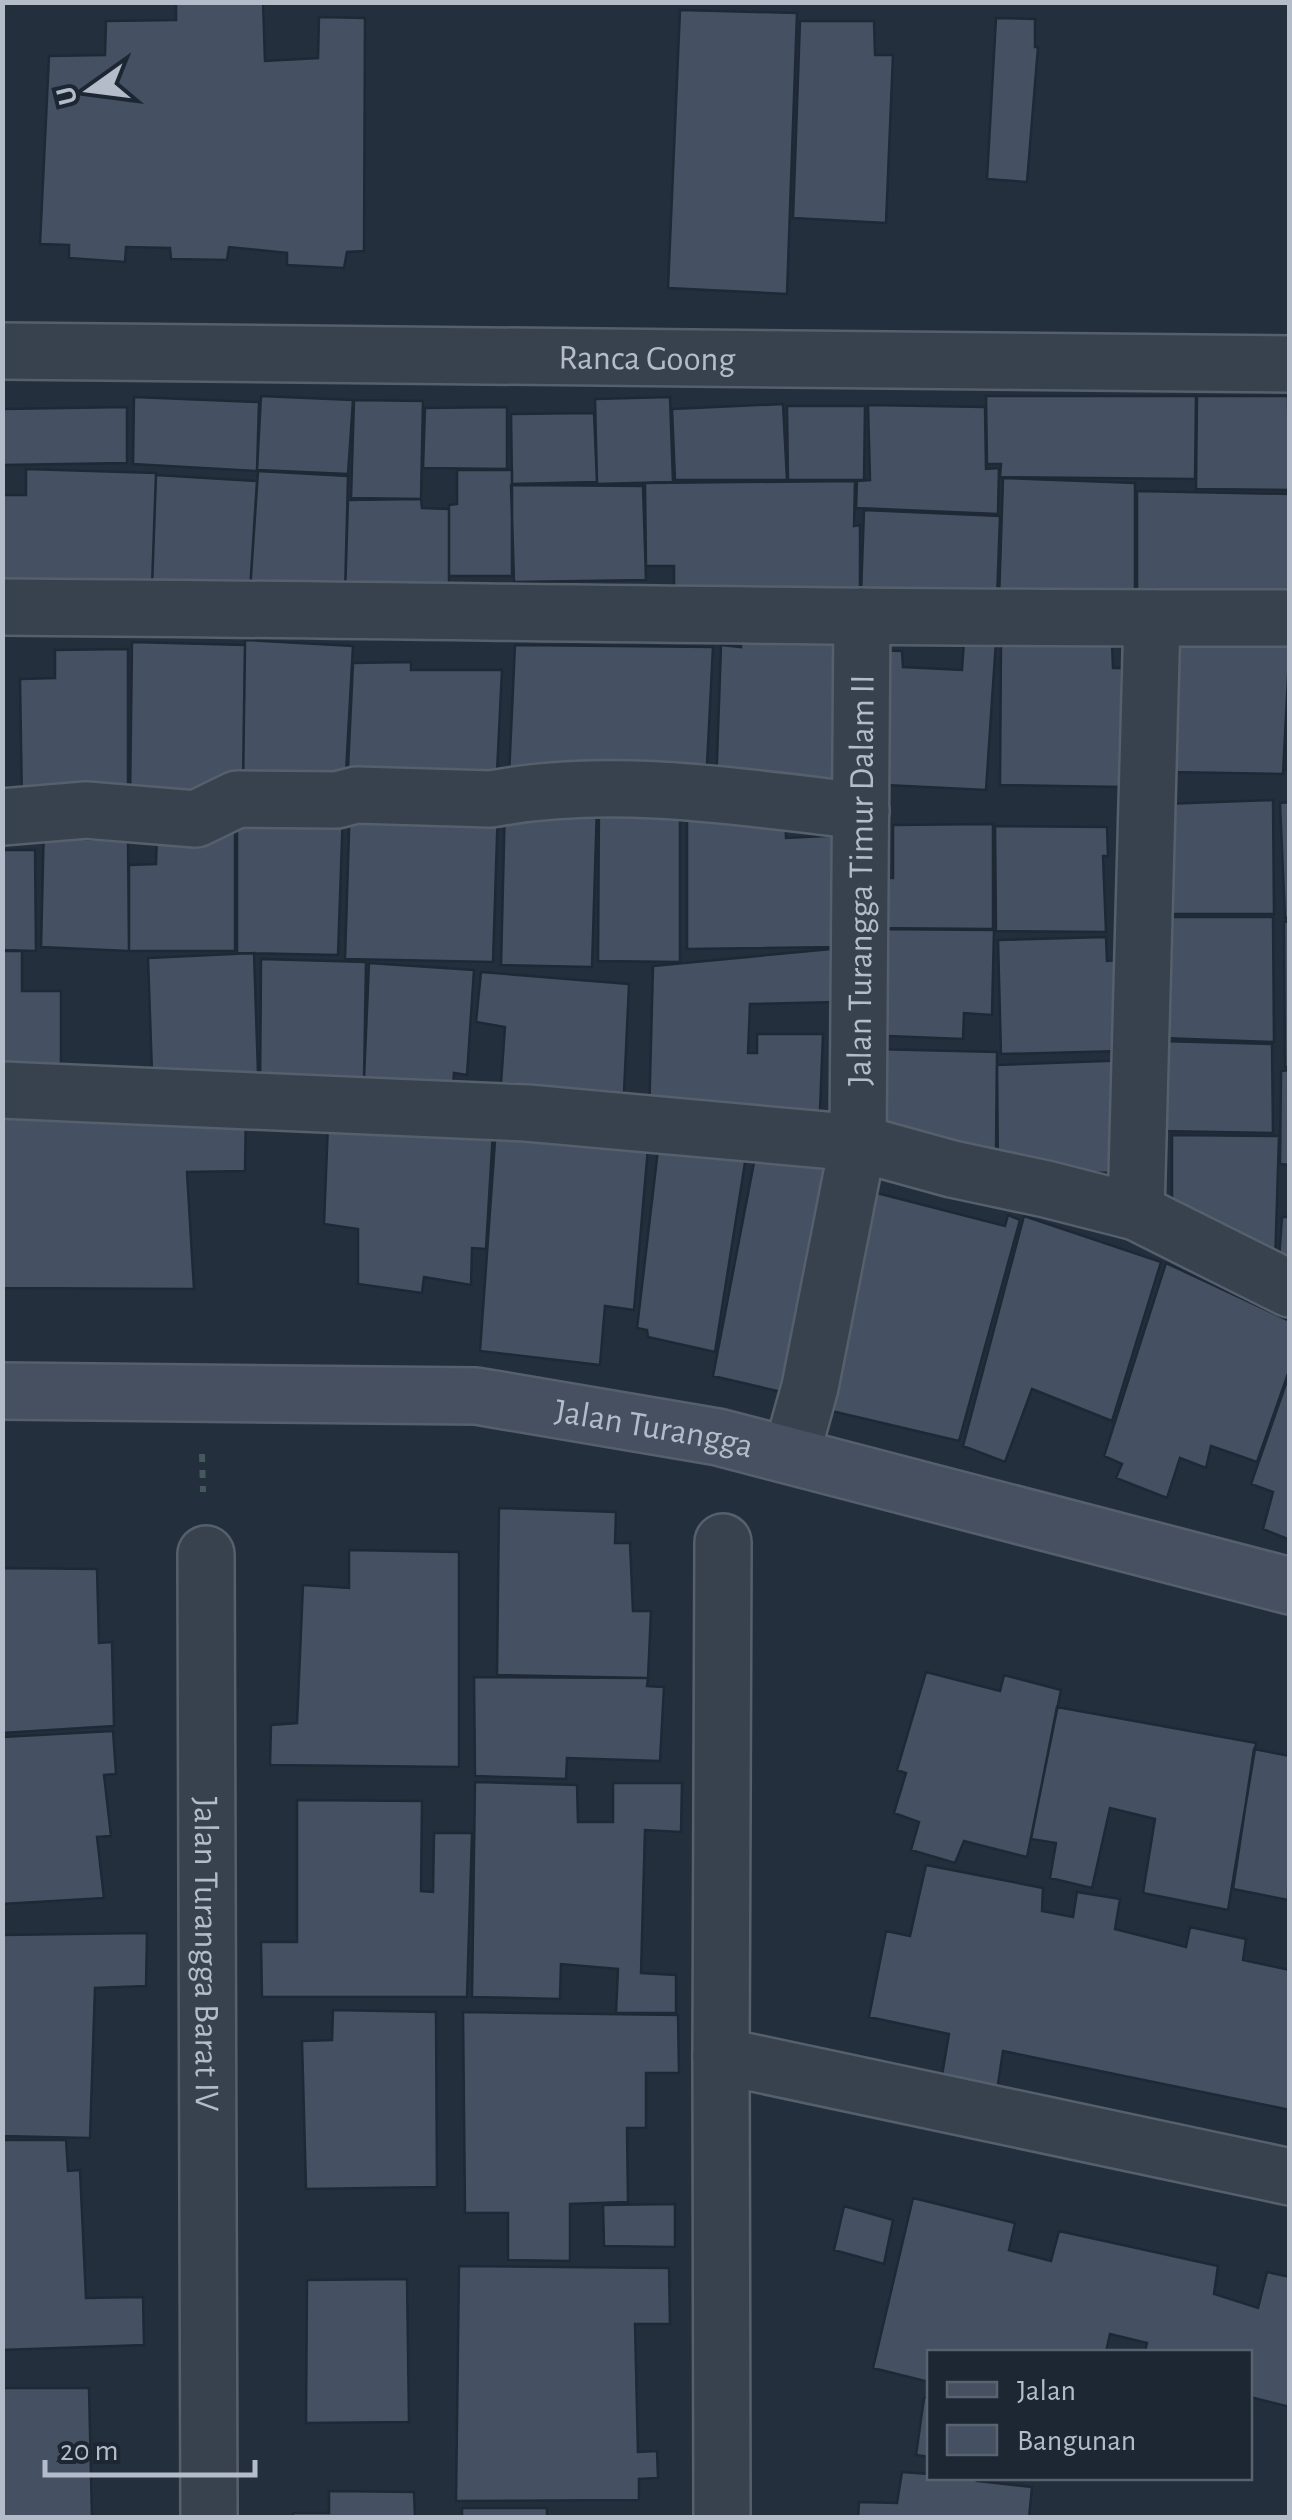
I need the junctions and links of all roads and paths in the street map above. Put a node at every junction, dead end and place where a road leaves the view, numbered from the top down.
1 (2, 350) edge
2 (1290, 364) edge
3 (2, 607) edge
4 (862, 616) junction
5 (1152, 618) junction
6 (1290, 618) edge
7 (861, 812) junction
8 (2, 817) edge
9 (2, 1090) edge
10 (858, 1142) junction
11 (1136, 1212) junction
12 (1290, 1290) edge
13 (2, 1391) edge
14 (200, 1393) junction
15 (791, 1455) junction
16 (723, 1542) dead end
17 (206, 1554) joint
18 (1290, 1586) edge
19 (720, 2056) junction
20 (1290, 2177) edge
21 (209, 2518) edge
22 (722, 2518) edge

1 - 2 street, Ranca Goong
3 - 4 street
4 - 5 street
4 - 7 street, Jalan Turangga Timur Dalam II
5 - 6 street
5 - 11 street
7 - 8 street
7 - 10 street, Jalan Turangga Timur Dalam II
9 - 10 street
10 - 11 street
10 - 15 street, Jalan Turangga Timur Dalam II
11 - 12 street
13 - 14 main road, Jalan Turangga
14 - 15 main road, Jalan Turangga
14 - 17 path
15 - 18 main road, Jalan Turangga
16 - 19 street
17 - 21 street, Jalan Turangga Barat IV
19 - 20 street
19 - 22 street

